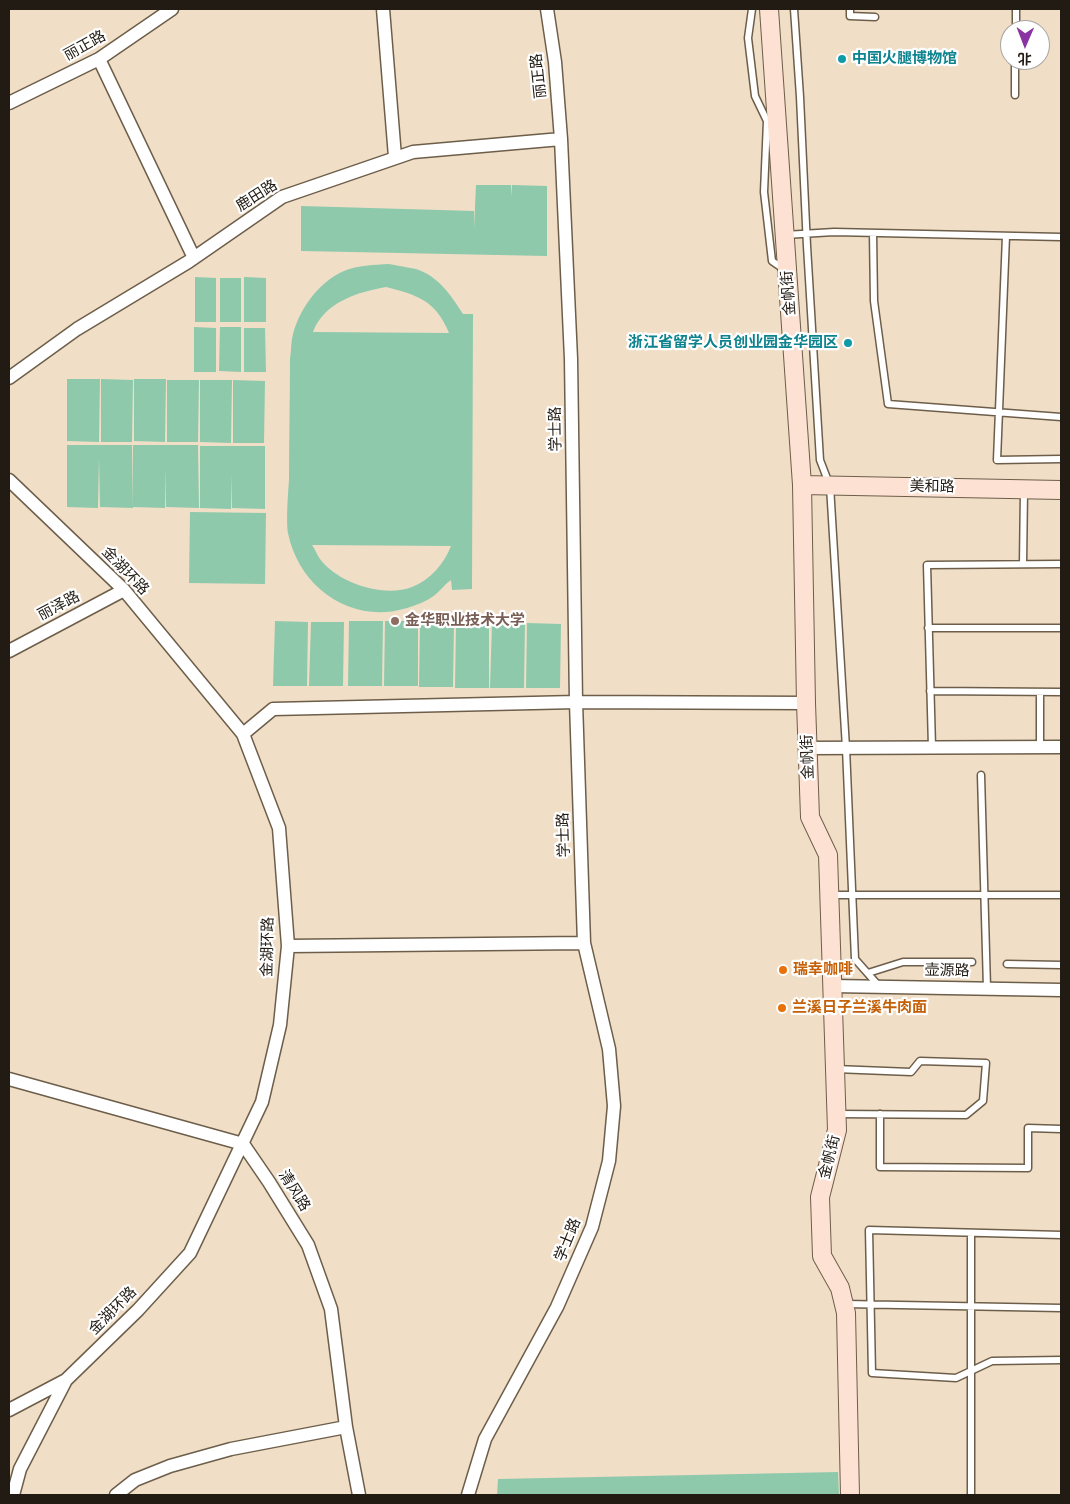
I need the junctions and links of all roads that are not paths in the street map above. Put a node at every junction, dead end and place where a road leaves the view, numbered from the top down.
1 (172, 9) edge
2 (383, 9) edge
3 (547, 9) edge
4 (752, 9) edge
5 (769, 9) edge
6 (794, 9) edge
7 (850, 9) edge
8 (875, 17) dead end
9 (100, 59) junction
10 (1016, 70) edge
11 (1015, 95) dead end
12 (9, 103) edge
13 (561, 139) junction
14 (395, 157) junction
15 (873, 233) junction
16 (807, 234) junction
17 (785, 235) junction
18 (1006, 236) junction
19 (1061, 237) edge
20 (194, 258) junction
21 (787, 271) junction
22 (9, 378) edge
23 (999, 413) junction
24 (1061, 417) edge
25 (1061, 458) edge
26 (9, 480) edge
27 (802, 485) junction
28 (830, 486) junction
29 (1024, 489) junction
30 (1061, 490) edge
31 (1023, 564) junction
32 (1061, 564) edge
33 (124, 590) junction
34 (928, 628) junction
35 (1061, 628) edge
36 (9, 652) edge
37 (930, 691) junction
38 (1040, 692) junction
39 (1061, 692) edge
40 (576, 702) junction
41 (806, 703) junction
42 (243, 734) junction
43 (932, 747) junction
44 (1040, 747) junction
45 (1061, 747) edge
46 (808, 748) junction
47 (846, 748) junction
48 (981, 776) dead end
49 (852, 895) junction
50 (984, 895) junction
51 (1061, 895) edge
52 (830, 896) junction
53 (584, 943) junction
54 (288, 946) junction
55 (972, 962) dead end
56 (1007, 964) dead end
57 (1061, 965) edge
58 (868, 974) junction
59 (833, 986) junction
60 (879, 986) junction
61 (987, 988) junction
62 (1061, 990) edge
63 (835, 1069) junction
64 (9, 1079) edge
65 (837, 1114) junction
66 (880, 1114) junction
67 (1061, 1129) edge
68 (243, 1144) junction
69 (971, 1233) junction
70 (1061, 1235) edge
71 (844, 1304) junction
72 (871, 1304) junction
73 (972, 1306) junction
74 (1061, 1308) edge
75 (1061, 1360) edge
76 (971, 1371) junction
77 (66, 1380) junction
78 (9, 1410) edge
79 (346, 1427) junction
80 (13, 1495) edge
81 (116, 1495) edge
82 (359, 1495) edge
83 (468, 1495) edge
84 (850, 1495) edge
85 (971, 1495) edge

1 - 9 street, 丽正路
2 - 14 street
3 - 13 street, 丽正路
4 - 21 lane
5 - 17 street, 金帆街
6 - 16 lane
7 - 8 lane
9 - 12 street, 丽正路
9 - 20 street
10 - 11 lane
13 - 14 street, 鹿田路
13 - 40 street, 学士路
14 - 20 street, 鹿田路
15 - 16 lane
15 - 18 lane
15 - 23 lane
16 - 17 lane
16 - 28 lane
17 - 21 street, 金帆街
18 - 19 lane
18 - 23 lane
20 - 22 street, 鹿田路
21 - 27 street, 金帆街
23 - 24 lane
23 - 25 lane
26 - 33 street, 金湖环路
27 - 28 street, 美和路
27 - 41 street, 金帆街
28 - 29 street, 美和路
28 - 47 lane
29 - 30 street, 美和路
29 - 31 lane
31 - 32 lane
31 - 34 lane
33 - 36 street, 丽泽路
33 - 42 street, 金湖环路
34 - 35 lane
34 - 37 lane
37 - 38 lane
37 - 43 lane
38 - 39 lane
38 - 44 lane
40 - 41 street
40 - 42 street
40 - 53 street, 学士路
41 - 46 street, 金帆街
42 - 54 street, 金湖环路
43 - 44 street
43 - 47 street
44 - 45 street
46 - 47 street
46 - 52 street, 金帆街
47 - 49 lane
48 - 50 lane
49 - 50 lane
49 - 52 lane
49 - 58 lane
50 - 51 lane
50 - 61 lane
52 - 59 street, 金帆街
53 - 54 street
53 - 83 street, 学士路
54 - 68 street, 金湖环路
55 - 58 lane
56 - 57 lane
58 - 60 lane
59 - 60 street, 壶源路
59 - 63 street, 金帆街
60 - 61 street, 壶源路
61 - 62 street, 壶源路
63 - 65 street, 金帆街
63 - 66 lane
64 - 68 street
65 - 66 lane
65 - 71 street, 金帆街
66 - 67 lane
68 - 77 street, 金湖环路
68 - 79 street, 清风路
69 - 70 lane
69 - 72 lane
69 - 73 lane
71 - 72 lane
71 - 84 street, 金帆街
72 - 73 lane
72 - 76 lane
73 - 74 lane
73 - 76 lane
75 - 76 lane
76 - 85 lane
77 - 78 street, 金湖环路
77 - 80 street
79 - 81 street
79 - 82 street, 清风路

